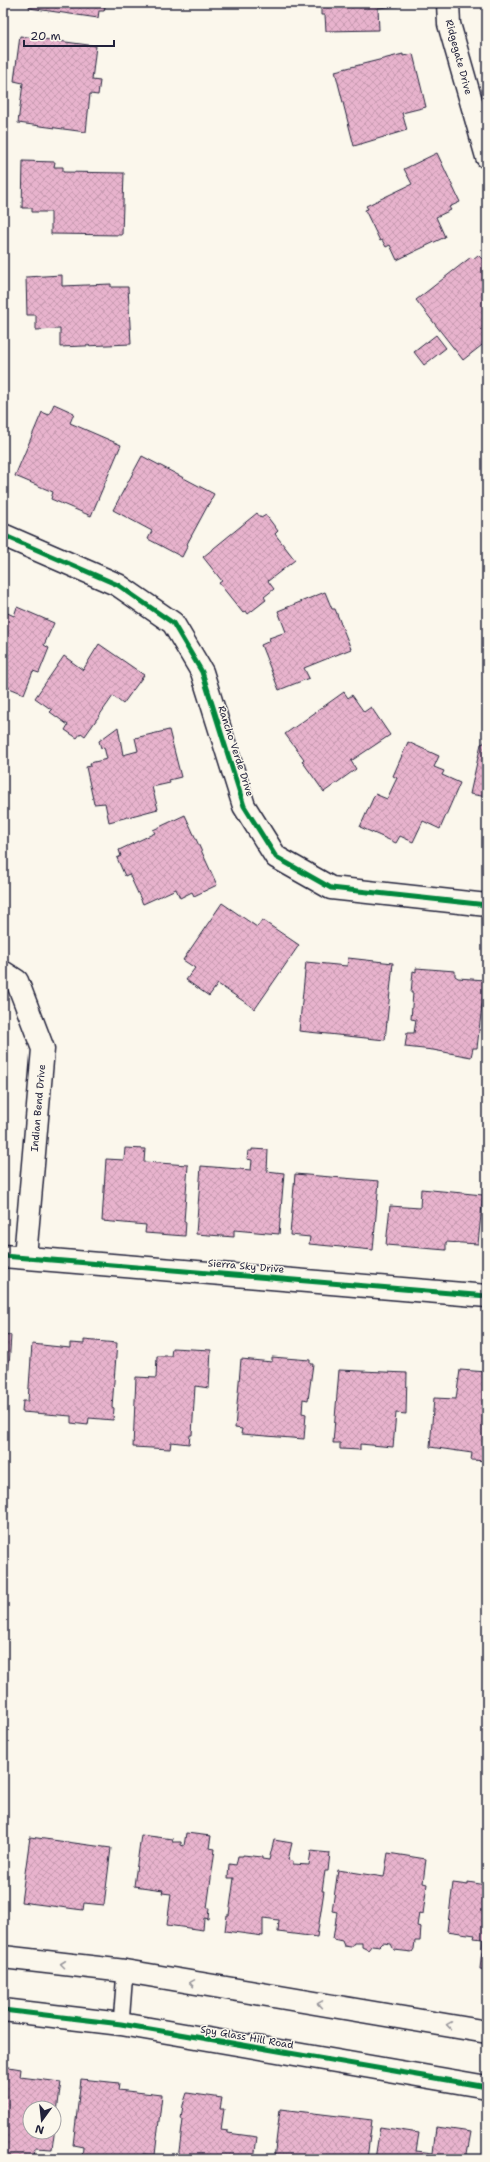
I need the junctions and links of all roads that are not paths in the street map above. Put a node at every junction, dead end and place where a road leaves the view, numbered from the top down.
1 (448, 3) edge
2 (487, 157) edge
3 (3, 535) edge
4 (487, 905) edge
5 (3, 972) edge
6 (3, 1256) edge
7 (24, 1257) junction
8 (487, 1296) edge
9 (3, 1956) edge
10 (125, 1971) junction
11 (3, 2010) edge
12 (121, 2024) junction
13 (487, 2032) edge
14 (487, 2087) edge

1 - 2 street, Ridgegate Drive
3 - 4 street, Rancho Verde Drive
5 - 7 street, Indian Bend Drive
6 - 7 street, Sierra Sky Drive
7 - 8 street, Sierra Sky Drive
10 -> 9 street
10 - 12 lane
13 -> 10 street
11 - 12 street, Spy Glass Hill Road
12 - 14 street, Spy Glass Hill Road

